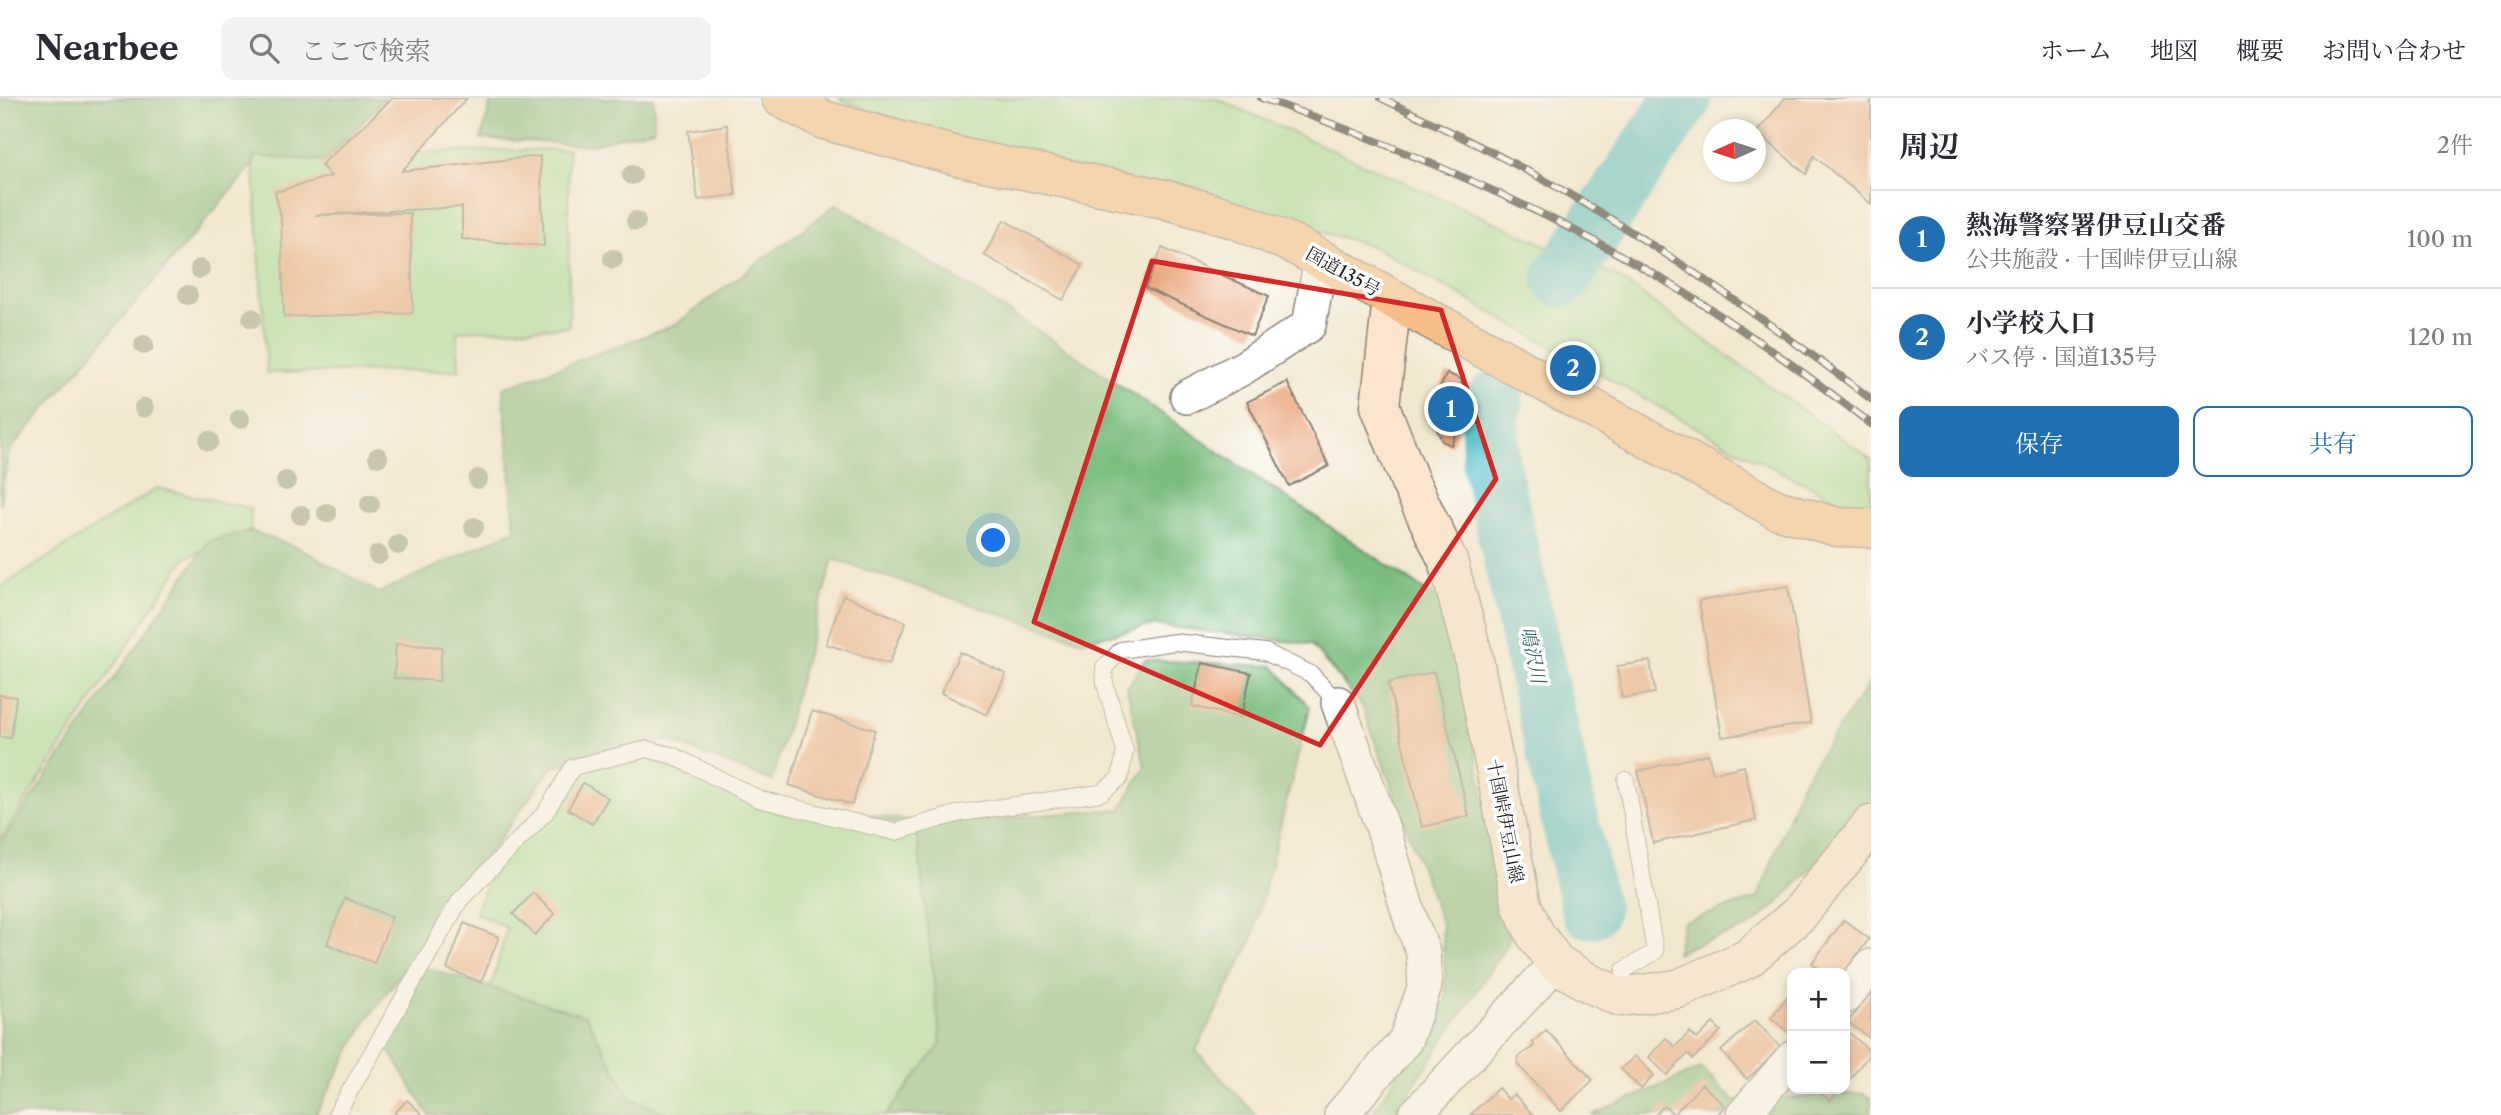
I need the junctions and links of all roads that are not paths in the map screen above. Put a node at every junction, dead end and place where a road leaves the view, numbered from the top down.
1 (781, 98) edge
2 (1321, 260) junction
3 (1392, 299) junction
4 (1187, 397) dead end
5 (1871, 528) edge
6 (1338, 703) joint
7 (1626, 780) dead end
8 (1871, 825) edge
9 (1556, 963) junction
10 (1871, 966) edge
11 (1850, 991) edge
12 (1621, 997) junction
13 (1787, 1064) edge
14 (336, 1115) edge
15 (1341, 1115) edge
16 (1415, 1115) edge
17 (1743, 1115) edge

1 - 2 highway, 国道135号
2 - 3 highway, 国道135号
2 - 4 street
3 - 5 highway, 国道135号
3 - 9 main road, 十国峠伊豆山線
6 - 14 lane
6 - 15 street
7 - 12 lane
8 - 12 main road
9 - 12 main road, 十国峠伊豆山線
9 - 16 street
10 - 11 street
13 - 17 street

